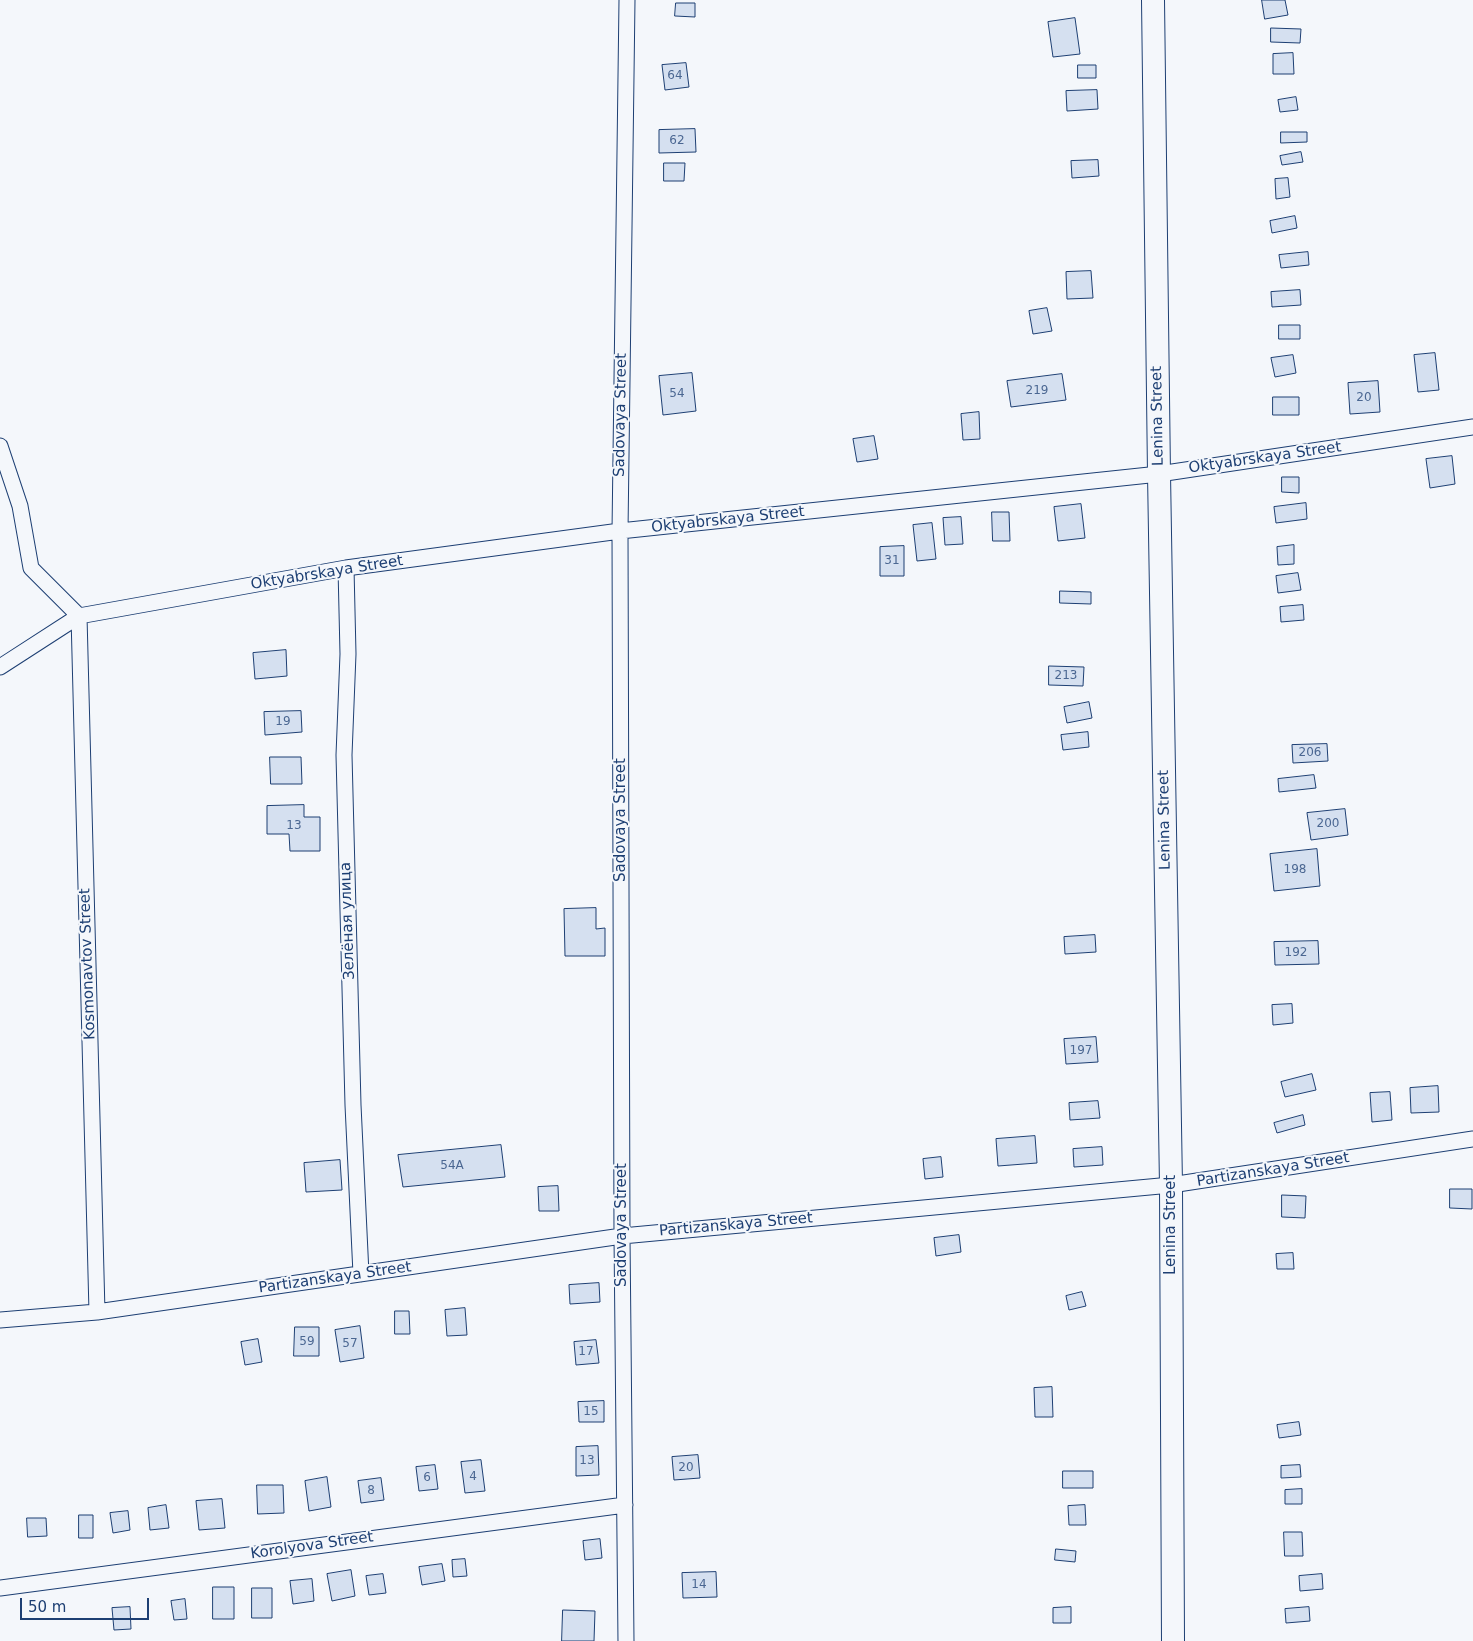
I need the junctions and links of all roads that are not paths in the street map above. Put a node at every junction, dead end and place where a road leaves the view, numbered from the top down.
1 (627, 0) edge
2 (1153, 0) edge
3 (1473, 427) edge
4 (0, 446) edge
5 (1159, 474) junction
6 (620, 531) junction
7 (346, 568) junction
8 (79, 616) junction
9 (0, 667) edge
10 (1473, 1139) edge
11 (1171, 1185) junction
12 (622, 1236) junction
13 (361, 1274) junction
14 (97, 1312) junction
15 (0, 1320) edge
16 (625, 1505) junction
17 (0, 1588) edge
18 (626, 1641) edge
19 (1173, 1641) edge

1 - 6 street, Sadovaya Street
2 - 5 street, Lenina Street
3 - 5 street, Oktyabrskaya Street
4 - 8 street
5 - 6 street, Oktyabrskaya Street
5 - 11 street, Lenina Street
6 - 7 street, Oktyabrskaya Street
6 - 12 street, Sadovaya Street
7 - 8 street, Oktyabrskaya Street
7 - 13 street, Зелёная улица
8 - 9 street, Oktyabrskaya Street
8 - 14 street, Kosmonavtov Street
10 - 11 street, Partizanskaya Street
11 - 12 street, Partizanskaya Street
11 - 19 street, Lenina Street
12 - 13 street, Partizanskaya Street
12 - 16 street, Sadovaya Street
13 - 14 street, Partizanskaya Street
14 - 15 street, Partizanskaya Street
16 - 17 street, Korolyova Street
16 - 18 street, Sadovaya Street

